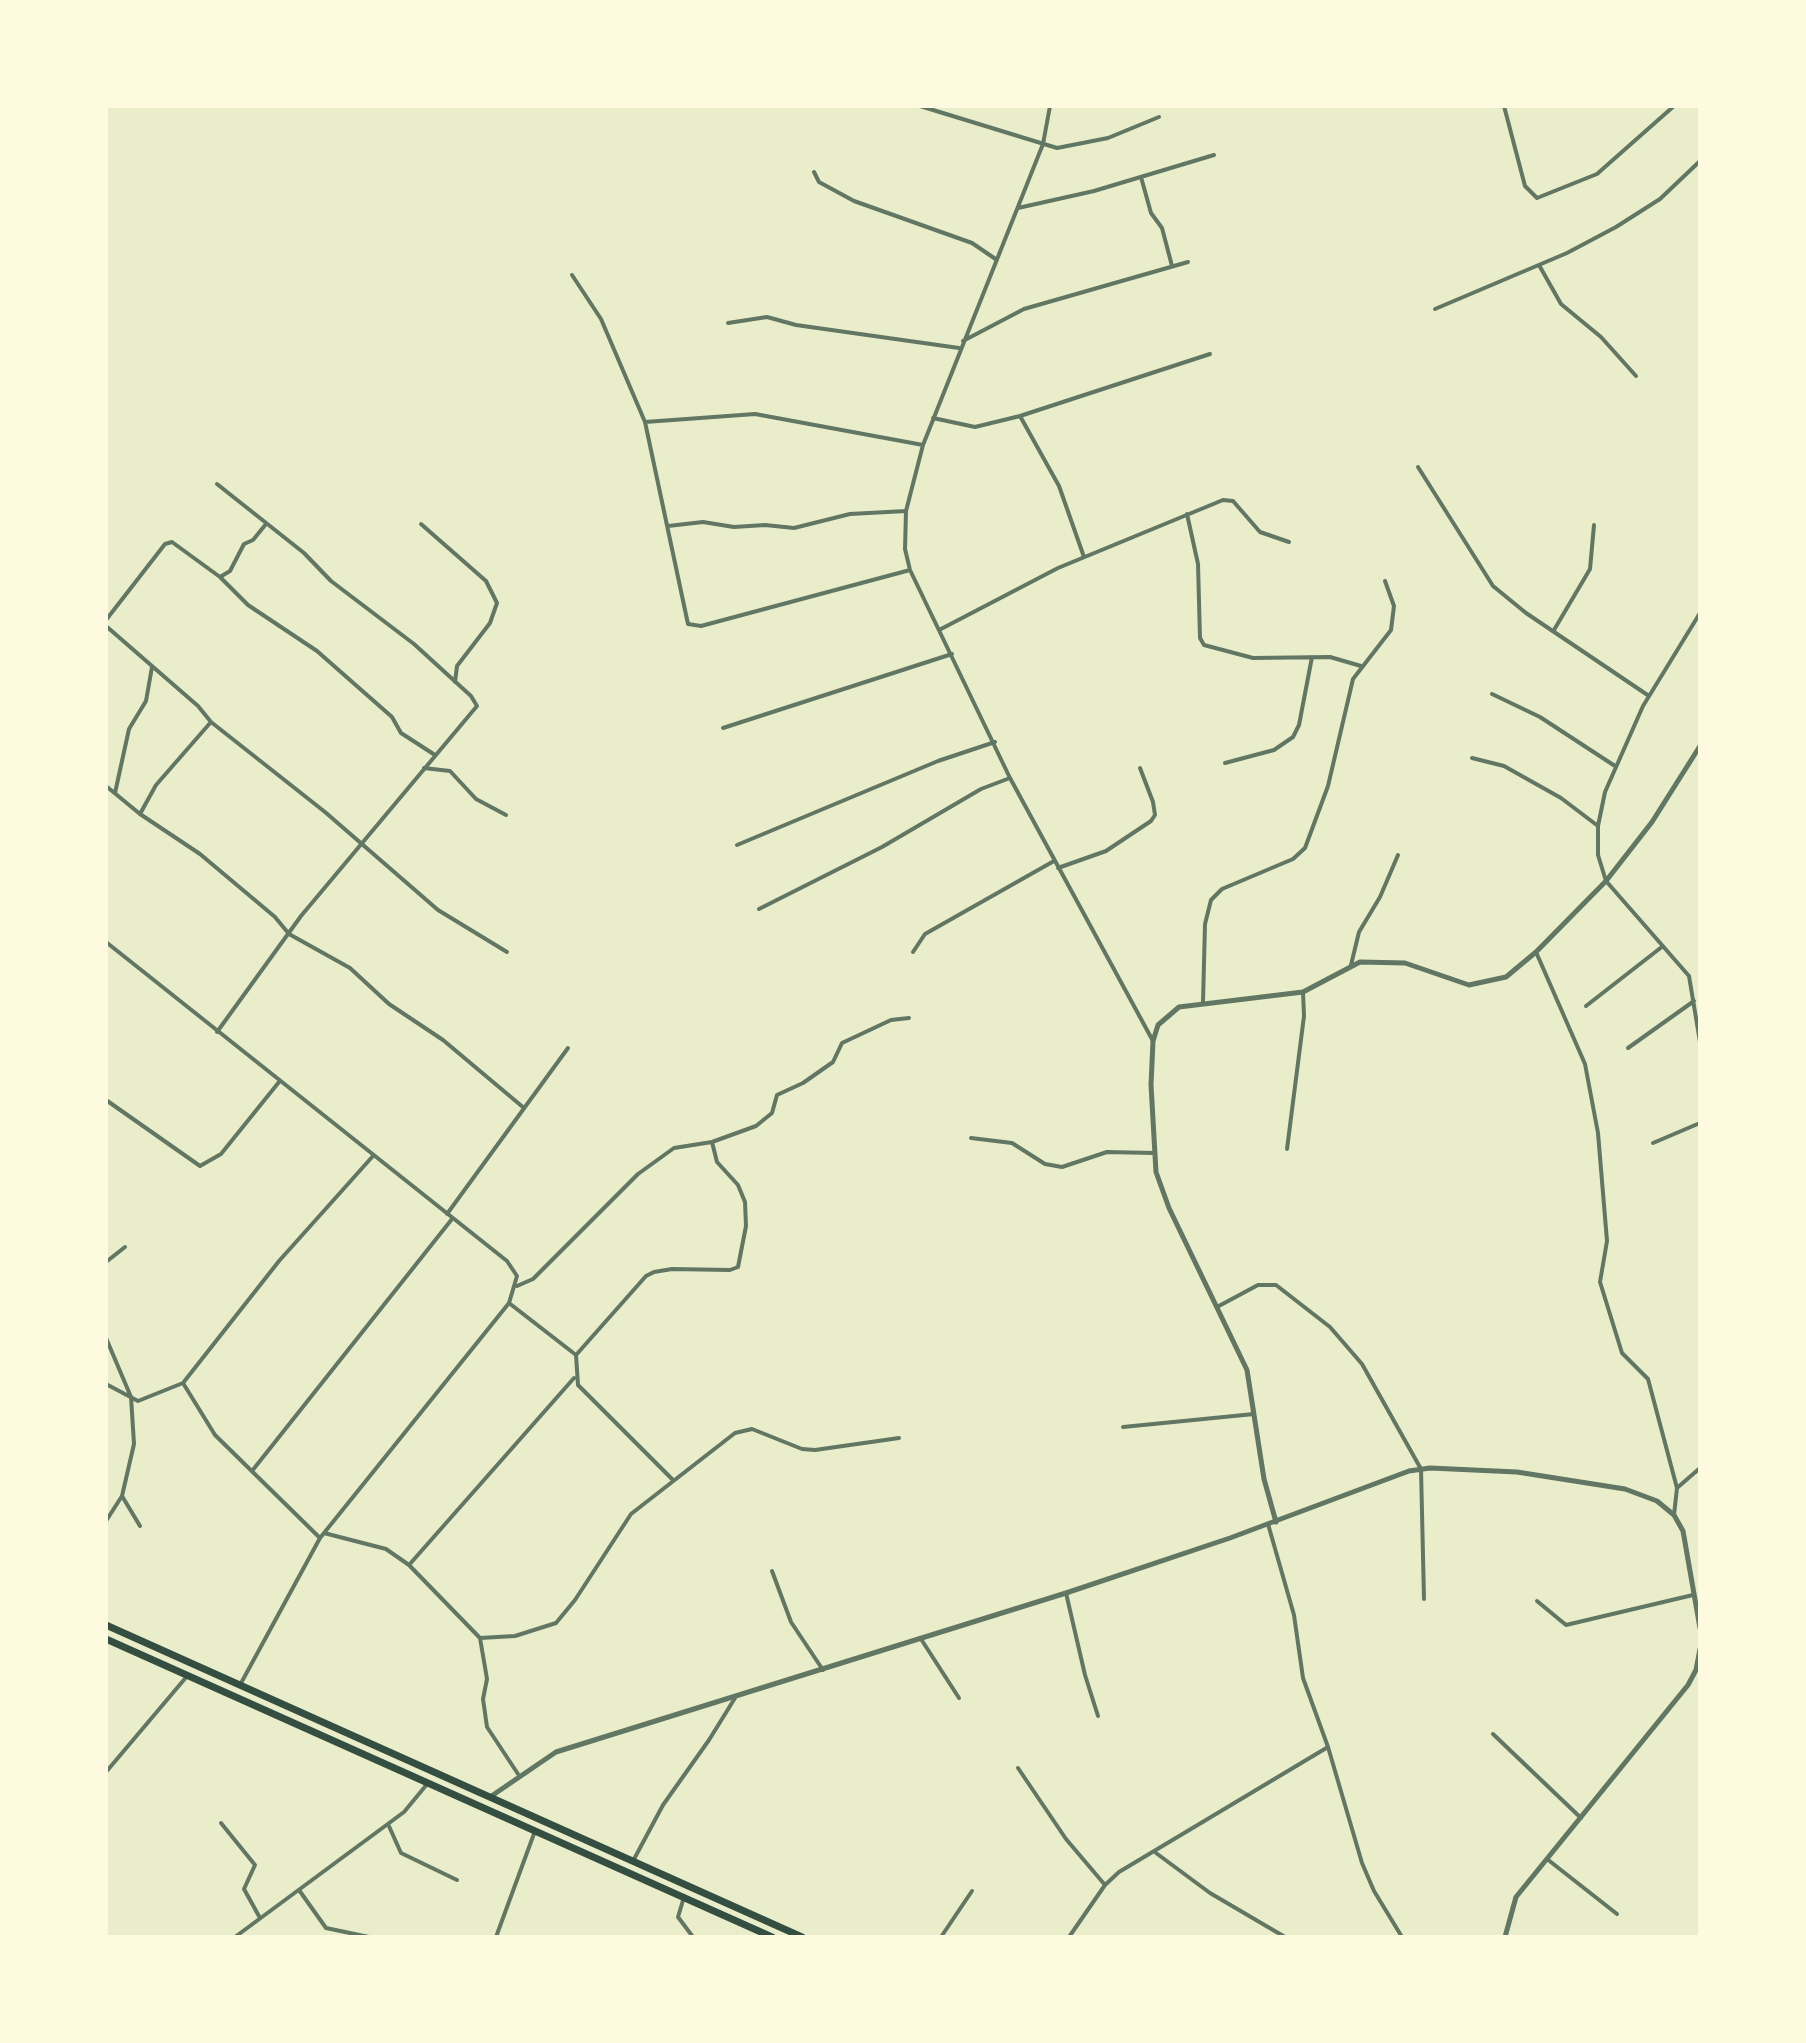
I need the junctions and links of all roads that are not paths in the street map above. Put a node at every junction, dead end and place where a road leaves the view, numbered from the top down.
1 (920, 106) edge
2 (1050, 106) edge
3 (1504, 106) edge
4 (1674, 106) edge
5 (1159, 117) dead end
6 (1043, 144) junction
7 (1214, 155) dead end
8 (1700, 161) edge
9 (814, 172) dead end
10 (1141, 177) junction
11 (1018, 208) junction
12 (997, 260) junction
13 (1188, 262) dead end
14 (1539, 265) junction
15 (1172, 266) junction
16 (572, 275) dead end
17 (1435, 309) dead end
18 (728, 323) dead end
19 (961, 342) junction
20 (959, 348) junction
21 (1210, 354) dead end
22 (1636, 376) dead end
23 (1020, 416) junction
24 (933, 418) junction
25 (645, 422) junction
26 (923, 445) junction
27 (1418, 467) dead end
28 (217, 484) dead end
29 (906, 511) junction
30 (1187, 514) junction
31 (266, 523) junction
32 (421, 524) dead end
33 (1594, 525) dead end
34 (667, 526) junction
35 (1289, 542) dead end
36 (1084, 557) junction
37 (910, 570) junction
38 (220, 577) junction
39 (1385, 581) dead end
40 (1700, 613) edge
41 (106, 623) edge
42 (941, 629) junction
43 (1554, 630) junction
44 (952, 654) junction
45 (1312, 657) junction
46 (152, 665) junction
47 (1362, 666) junction
48 (455, 682) junction
49 (1492, 694) dead end
50 (1649, 696) junction
51 (211, 722) junction
52 (723, 728) dead end
53 (995, 742) junction
54 (1700, 746) edge
55 (435, 755) junction
56 (1472, 758) dead end
57 (1225, 763) dead end
58 (1615, 766) junction
59 (424, 768) junction
60 (1140, 768) dead end
61 (1010, 778) junction
62 (106, 786) edge
63 (115, 793) junction
64 (140, 814) junction
65 (506, 815) dead end
66 (1598, 826) junction
67 (361, 842) junction
68 (737, 845) dead end
69 (1398, 855) dead end
70 (1054, 861) junction
71 (1058, 868) junction
72 (1606, 881) junction
73 (759, 909) dead end
74 (289, 934) junction
75 (106, 942) edge
76 (1663, 946) junction
77 (507, 952) dead end
78 (913, 952) dead end
79 (1536, 952) junction
80 (1351, 965) junction
81 (1303, 992) junction
82 (1694, 1001) junction
83 (1203, 1002) junction
84 (1586, 1006) dead end
85 (909, 1018) dead end
86 (217, 1032) junction
87 (1153, 1041) junction
88 (1700, 1042) edge
89 (568, 1048) dead end
90 (1628, 1048) dead end
91 (279, 1082) junction
92 (106, 1100) edge
93 (524, 1108) junction
94 (1700, 1123) edge
95 (971, 1138) dead end
96 (712, 1142) junction
97 (1653, 1143) dead end
98 (1287, 1149) dead end
99 (1154, 1153) junction
100 (373, 1156) junction
101 (447, 1214) junction
102 (453, 1219) junction
103 (125, 1247) dead end
104 (106, 1262) edge
105 (517, 1286) junction
106 (509, 1303) junction
107 (1217, 1307) junction
108 (106, 1338) edge
109 (576, 1355) junction
110 (575, 1377) junction
111 (183, 1383) junction
112 (106, 1384) edge
113 (131, 1397) junction
114 (1256, 1414) junction
115 (1123, 1427) dead end
116 (899, 1438) dead end
117 (1700, 1468) edge
118 (1421, 1469) junction
119 (252, 1471) junction
120 (672, 1479) junction
121 (1677, 1488) junction
122 (122, 1496) junction
123 (1674, 1515) junction
124 (106, 1521) edge
125 (1276, 1522) junction
126 (1268, 1524) junction
127 (140, 1526) dead end
128 (322, 1535) junction
129 (409, 1565) junction
130 (772, 1571) dead end
131 (1066, 1593) junction
132 (1693, 1595) junction
133 (1424, 1599) dead end
134 (1537, 1601) dead end
135 (106, 1625) edge
136 (1700, 1628) edge
137 (480, 1638) junction
138 (106, 1639) edge
139 (921, 1639) junction
140 (1700, 1649) edge
141 (823, 1670) junction
142 (1698, 1671) edge
143 (188, 1675) junction
144 (240, 1685) junction
145 (735, 1698) junction
146 (959, 1698) dead end
147 (1098, 1716) dead end
148 (1493, 1734) dead end
149 (352, 1737) junction
150 (348, 1747) junction
151 (1328, 1747) junction
152 (1018, 1768) dead end
153 (106, 1772) edge
154 (518, 1774) junction
155 (428, 1783) junction
156 (490, 1797) junction
157 (1581, 1818) junction
158 (221, 1823) dead end
159 (388, 1824) junction
160 (535, 1831) junction
161 (1156, 1853) junction
162 (1547, 1859) junction
163 (633, 1861) junction
164 (457, 1880) dead end
165 (1105, 1885) junction
166 (299, 1890) junction
167 (972, 1891) dead end
168 (684, 1897) junction
169 (1617, 1914) dead end
170 (260, 1918) junction
171 (235, 1937) edge
172 (369, 1937) edge
173 (496, 1937) edge
174 (693, 1937) edge
175 (772, 1937) edge
176 (802, 1937) edge
177 (941, 1937) edge
178 (1069, 1937) edge
179 (1285, 1937) edge
180 (1402, 1937) edge
181 (1505, 1937) edge

1 - 6 street
2 - 6 street
3 - 4 street
5 - 6 street
6 - 11 street
7 - 10 street
8 - 14 street
9 - 12 street
10 - 11 street
10 - 15 street
11 - 12 street
12 - 19 street
13 - 15 street
14 - 17 street
14 - 22 street
15 - 19 street
16 - 25 street
18 - 20 street
19 - 20 street
20 - 24 street
21 - 23 street
23 - 24 street
23 - 36 street
24 - 26 street
25 - 26 street
25 - 34 street
26 - 29 street
27 - 43 street
28 - 31 street
29 - 34 street
29 - 37 street
30 - 35 street
30 - 36 street
30 - 45 street
31 - 38 street
31 - 48 street
32 - 48 street
33 - 43 street
34 - 37 street
36 - 42 street
37 - 42 street
38 - 41 street
38 - 55 street
39 - 47 street
40 - 50 street
41 - 46 street
42 - 44 street
43 - 50 street
44 - 52 street
44 - 53 street
45 - 47 street
45 - 57 street
46 - 51 street
46 - 63 street
47 - 83 street
48 - 55 street
49 - 58 street
50 - 58 street
51 - 64 street
51 - 67 street
53 - 61 street
53 - 68 street
54 - 72 street
55 - 59 street
56 - 66 street
58 - 66 street
59 - 65 street
59 - 67 street
60 - 71 street
61 - 70 street
61 - 73 street
62 - 63 street
63 - 64 street
64 - 74 street
66 - 72 street
67 - 74 street
67 - 77 street
69 - 80 street
70 - 71 street
70 - 78 street
71 - 87 street
72 - 76 street
72 - 79 street
74 - 86 street
74 - 93 street
75 - 86 street
76 - 82 street
76 - 84 street
79 - 80 street
79 - 121 street
80 - 81 street
81 - 83 street
81 - 98 street
82 - 88 street
82 - 90 street
83 - 87 street
85 - 96 street
86 - 91 street
87 - 99 street
89 - 93 street
91 - 92 street
91 - 100 street
93 - 101 street
94 - 97 street
95 - 99 street
96 - 105 street
96 - 109 street
99 - 107 street
100 - 101 street
100 - 111 street
101 - 102 street
102 - 105 street
102 - 119 street
103 - 104 street
105 - 106 street
106 - 109 street
106 - 128 street
107 - 114 street
107 - 118 street
108 - 113 street
109 - 110 street
110 - 120 street
110 - 129 street
111 - 113 street
111 - 119 street
112 - 113 street
113 - 122 street
114 - 115 street
114 - 125 street
116 - 120 street
117 - 121 street
118 - 123 street
118 - 125 street
118 - 133 street
119 - 128 street
120 - 137 street
121 - 123 street
122 - 124 street
122 - 127 street
123 - 132 street
125 - 126 street
126 - 131 street
126 - 151 street
128 - 129 street
128 - 144 street
129 - 137 street
130 - 141 street
131 - 139 street
131 - 147 street
132 - 134 street
132 - 136 street
135 - 144 highway
137 - 154 street
138 - 143 highway
139 - 141 street
139 - 146 street
140 - 142 street
141 - 145 street
142 - 157 street
143 - 150 highway
143 - 153 street
144 - 149 highway
145 - 154 street
145 - 163 street
148 - 157 street
149 - 150 highway
149 - 156 highway
150 - 155 highway
151 - 161 street
151 - 180 street
152 - 165 street
154 - 156 street
155 - 159 street
155 - 160 highway
156 - 163 highway
157 - 162 street
158 - 170 street
159 - 164 street
159 - 166 street
160 - 168 highway
160 - 173 street
161 - 165 street
161 - 179 street
162 - 169 street
162 - 181 street
163 - 176 highway
165 - 178 street
166 - 170 street
166 - 172 street
167 - 177 street
168 - 174 street
168 - 175 highway
170 - 171 street

